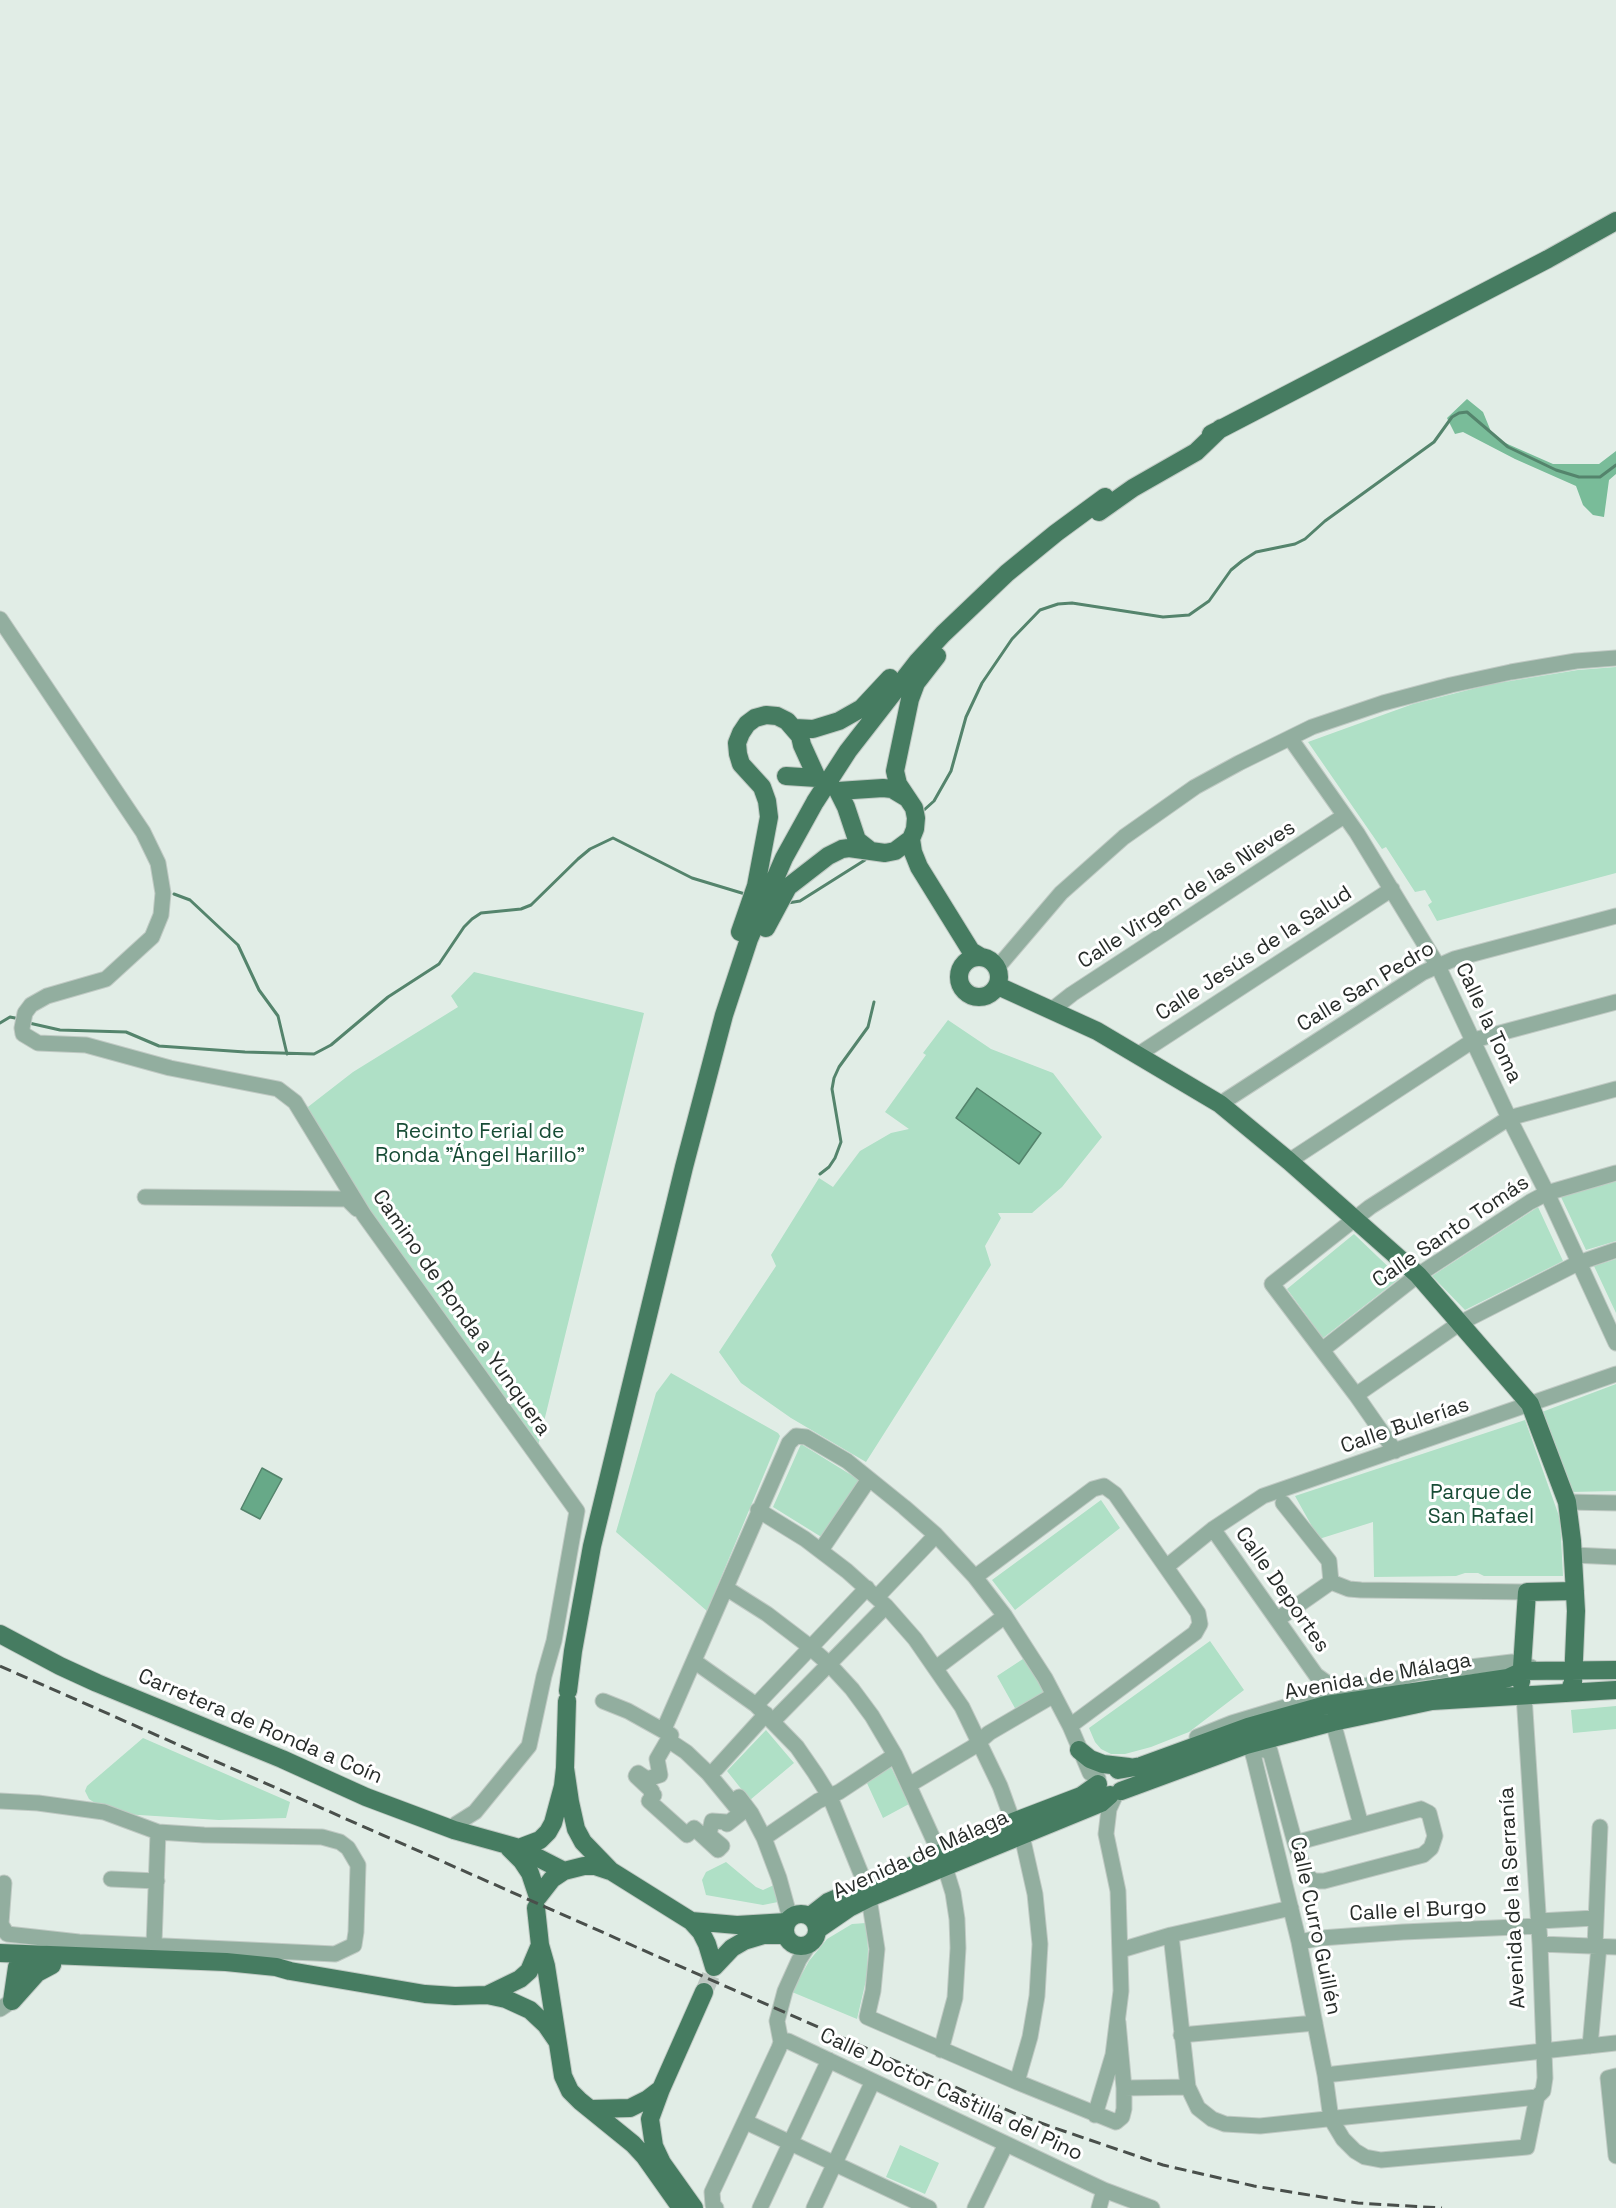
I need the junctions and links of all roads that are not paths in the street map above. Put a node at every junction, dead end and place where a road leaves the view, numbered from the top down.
1 (1616, 220) edge
2 (1221, 428) junction
3 (1105, 497) junction
4 (0, 619) edge
5 (1616, 658) edge
6 (799, 737) junction
7 (1290, 738) junction
8 (748, 772) junction
9 (908, 799) junction
10 (1344, 816) junction
11 (911, 839) junction
12 (879, 853) junction
13 (1392, 889) junction
14 (1616, 916) edge
15 (973, 960) junction
16 (1438, 966) junction
17 (998, 968) junction
18 (998, 986) junction
19 (1616, 1002) edge
20 (1053, 1009) junction
21 (1474, 1040) junction
22 (1139, 1054) junction
23 (1616, 1089) edge
24 (1220, 1104) junction
25 (1509, 1118) junction
26 (1289, 1161) junction
27 (684, 1167) junction
28 (1616, 1173) edge
29 (1547, 1193) junction
30 (146, 1197) dead end
31 (364, 1215) junction
32 (1355, 1219) junction
33 (667, 1235) junction
34 (1616, 1250) edge
35 (1578, 1263) junction
36 (1418, 1275) junction
37 (1460, 1323) junction
38 (1615, 1337) edge
39 (1322, 1350) junction
40 (1616, 1374) edge
41 (1356, 1395) junction
42 (1530, 1404) junction
43 (1395, 1451) junction
44 (869, 1479) junction
45 (1567, 1502) junction
46 (1282, 1503) dead end
47 (1616, 1503) edge
48 (758, 1510) junction
49 (1213, 1529) junction
50 (936, 1535) junction
51 (821, 1550) junction
52 (1573, 1555) junction
53 (1616, 1557) edge
54 (1166, 1568) junction
55 (975, 1577) junction
56 (1331, 1582) junction
57 (726, 1588) junction
58 (1575, 1591) junction
59 (1527, 1592) junction
60 (877, 1597) junction
61 (1005, 1616) junction
62 (1278, 1618) junction
63 (0, 1634) edge
64 (811, 1647) junction
65 (694, 1661) junction
66 (829, 1664) junction
67 (936, 1668) junction
68 (1529, 1669) junction
69 (1616, 1670) edge
70 (1574, 1671) junction
71 (1316, 1675) junction
72 (1358, 1687) junction
73 (1616, 1690) edge
74 (1569, 1692) junction
75 (1054, 1695) junction
76 (1524, 1695) junction
77 (1308, 1700) junction
78 (603, 1701) dead end
79 (765, 1713) junction
80 (1333, 1722) junction
81 (1070, 1726) junction
82 (664, 1729) junction
83 (980, 1741) junction
84 (1249, 1746) junction
85 (1079, 1750) junction
86 (1176, 1754) junction
87 (896, 1755) junction
88 (1137, 1767) junction
89 (716, 1769) junction
90 (564, 1777) junction
91 (909, 1785) junction
92 (1109, 1788) junction
93 (830, 1797) junction
94 (0, 1801) edge
95 (476, 1812) junction
96 (727, 1824) joint
97 (1361, 1825) junction
98 (1600, 1827) dead end
99 (1018, 1829) junction
100 (454, 1830) junction
101 (158, 1832) junction
102 (472, 1836) junction
103 (764, 1838) junction
104 (1295, 1843) junction
105 (514, 1847) junction
106 (942, 1861) junction
107 (569, 1869) junction
108 (610, 1871) junction
109 (111, 1879) dead end
110 (157, 1881) junction
111 (4, 1883) dead end
112 (867, 1892) junction
113 (537, 1902) junction
114 (1291, 1908) junction
115 (1595, 1918) junction
116 (691, 1921) junction
117 (1539, 1923) junction
118 (800, 1934) junction
119 (1171, 1935) junction
120 (1299, 1942) junction
121 (154, 1944) junction
122 (1540, 1944) junction
123 (540, 1945) junction
124 (1597, 1946) junction
125 (1616, 1947) edge
126 (1121, 1950) junction
127 (0, 1953) edge
128 (335, 1954) junction
129 (103, 1956) junction
130 (0, 1958) edge
131 (0, 1963) edge
132 (21, 1963) junction
133 (52, 1965) junction
134 (290, 1971) junction
135 (0, 1973) edge
136 (333, 1978) junction
137 (704, 1992) tunnel mouth
138 (486, 1995) junction
139 (13, 1996) edge
140 (1118, 2022) junction
141 (1315, 2023) junction
142 (1181, 2035) junction
143 (557, 2041) junction
144 (781, 2042) junction
145 (1616, 2043) edge
146 (1590, 2046) junction
147 (941, 2050) junction
148 (1544, 2050) junction
149 (829, 2060) junction
150 (1325, 2075) junction
151 (1616, 2076) edge
152 (873, 2081) junction
153 (1017, 2082) junction
154 (1188, 2087) junction
155 (1124, 2088) junction
156 (660, 2089) junction
157 (1537, 2097) junction
158 (592, 2109) junction
159 (1095, 2115) junction
160 (1331, 2120) junction
161 (746, 2122) junction
162 (790, 2142) junction
163 (1006, 2144) junction
164 (1616, 2156) edge
165 (835, 2164) junction
166 (1104, 2190) junction
167 (715, 2207) edge
168 (681, 2208) edge
169 (694, 2208) edge
170 (760, 2208) edge
171 (814, 2208) edge
172 (929, 2208) edge
173 (975, 2208) edge
174 (1099, 2208) edge
175 (1152, 2208) edge

1 - 2 main road
2 - 3 main road
2 - 9 main road
3 - 6 main road
3 - 27 main road
4 - 31 street, Camino de Ronda a Yunquera
5 - 7 street
6 - 8 main road
6 - 8 main road
7 - 10 street, Calle la Toma
7 - 17 street
8 - 27 main road
9 - 11 main road
9 - 12 main road
10 - 13 street, Calle la Toma
10 - 20 street, Calle Virgen de las Nieves
11 - 12 main road
11 - 15 main road
12 - 15 main road
12 - 33 main road
13 - 16 street, Calle la Toma
13 - 22 street, Calle Jesús de la Salud
14 - 16 street, Calle San Pedro
15 - 17 main road
15 - 18 main road
16 - 21 street, Calle la Toma
16 - 24 street, Calle San Pedro
17 - 18 main road
18 - 20 main road
19 - 21 street
20 - 22 main road
21 - 25 street, Calle la Toma
21 - 26 street
22 - 24 main road
23 - 25 street
24 - 26 main road
25 - 29 street, Calle la Toma
25 - 32 street
26 - 32 main road
27 - 33 main road
28 - 29 street, Calle Santo Tomás
29 - 35 street, Calle la Toma
29 - 36 street, Calle Santo Tomás
30 - 31 street
31 - 95 street, Camino de Ronda a Yunquera
32 - 36 main road
32 - 39 street
33 - 90 main road
34 - 35 street
35 - 37 street
35 - 38 street, Calle la Toma
36 - 37 main road
36 - 39 street, Calle Santo Tomás
37 - 41 street
37 - 42 main road
39 - 41 street
40 - 42 street, Calle Bulerías
41 - 43 street
42 - 43 street, Calle Bulerías
42 - 45 main road
43 - 49 street, Calle Bulerías
44 - 48 street
44 - 50 street
44 - 51 street
45 - 47 street
45 - 52 main road
46 - 56 street
48 - 51 street
48 - 57 street
49 - 54 street, Calle Bulerías
49 - 62 street, Calle Deportes
50 - 55 street
50 - 60 street
51 - 60 street
52 - 53 street
52 - 58 main road
54 - 55 street
54 - 81 street
55 - 61 street
56 - 59 street
56 - 62 street
57 - 64 street
57 - 65 street
58 - 59 main road
58 - 70 main road
59 - 68 main road
60 - 64 street
60 - 66 street
60 - 67 street
61 - 67 street
61 - 75 street
62 - 71 street, Calle Deportes
63 - 100 main road, Carretera de Ronda a Coín
64 - 66 street
64 - 79 street
65 - 79 street
65 - 82 street
66 - 79 street
66 - 87 street
67 - 83 street
68 - 70 main road, Avenida de Málaga
68 - 72 street
68 - 76 main road
68 - 86 main road, Avenida de Málaga
69 - 70 main road, Avenida de Málaga
70 - 74 main road
71 - 72 street
71 - 77 street
72 - 77 street
73 - 74 main road, Avenida de Málaga
74 - 76 main road, Avenida de Málaga
75 - 81 street
75 - 83 street
76 - 80 main road, Avenida de Málaga
76 - 117 street, Avenida de la Serranía
77 - 86 street
78 - 82 street
79 - 89 street
79 - 93 street
80 - 84 main road, Avenida de Málaga
80 - 97 street
81 - 85 street
82 - 89 street
83 - 91 street
83 - 99 street
84 - 92 main road, Avenida de Málaga
84 - 104 street
84 - 114 street, Calle Curro Guillén
85 - 88 main road
85 - 92 street
86 - 88 main road, Avenida de Málaga
87 - 91 street
87 - 93 street
88 - 92 main road, Avenida de Málaga
89 - 103 street
90 - 105 main road
90 - 107 main road
90 - 108 main road
91 - 106 street
92 - 99 main road, Avenida de Málaga
92 - 126 street
93 - 103 street
93 - 112 street
94 - 101 street
95 - 100 street, Camino de Ronda a Yunquera
95 - 102 street, Camino de Ronda a Yunquera
96 - 96 street
97 - 104 street
97 - 104 street
98 - 115 street
99 - 106 main road, Avenida de Málaga
99 - 153 street
100 - 102 main road, Carretera de Ronda a Coín
101 - 110 street
101 - 128 street
102 - 105 main road, Carretera de Ronda a Coín
103 - 118 street
105 - 107 main road, Carretera de Ronda a Coín
105 - 113 main road
106 - 112 main road, Avenida de Málaga
106 - 147 street
107 - 108 main road
107 - 113 main road
108 - 116 main road
109 - 110 street
110 - 121 street
111 - 121 street
112 - 118 main road, Avenida de Málaga
112 - 147 street
113 - 123 main road
114 - 119 street
114 - 120 street, Calle Curro Guillén
115 - 117 street, Calle el Burgo
115 - 124 street
116 - 118 main road
116 - 118 main road
117 - 120 street, Calle el Burgo
117 - 122 street, Avenida de la Serranía
118 - 144 street
119 - 126 street
119 - 142 street
120 - 141 street, Calle Curro Guillén
121 - 128 street
122 - 124 street
122 - 148 street, Avenida de la Serranía
123 - 138 main road
123 - 143 main road
124 - 125 street
124 - 146 street
126 - 140 street
127 - 129 main road
128 - 136 street
129 - 132 main road
129 - 134 main road
130 - 132 main road
131 - 132 main road
132 - 133 main road
132 - 139 main road
133 - 134 main road
133 - 139 main road
134 - 136 main road
135 - 139 main road
136 - 138 main road
137 - 156 main road
138 - 143 main road
140 - 155 street
140 - 159 street
141 - 142 street
141 - 150 street, Calle Curro Guillén
142 - 154 street
143 - 158 main road
144 - 149 street, Calle Doctor Castilla del Pino
144 - 161 street
145 - 146 street
146 - 148 street
147 - 153 street
148 - 150 street
148 - 157 street, Avenida de la Serranía
149 - 152 street, Calle Doctor Castilla del Pino
149 - 162 street
150 - 160 street, Calle Curro Guillén
151 - 164 street
152 - 163 street, Calle Doctor Castilla del Pino
152 - 165 street
153 - 159 street
154 - 155 street
154 - 160 street
155 - 159 street
156 - 158 main road
156 - 169 main road
157 - 160 street
157 - 160 street, Avenida de la Serranía
158 - 168 main road
161 - 162 street
161 - 167 street
162 - 165 street
162 - 170 street
163 - 166 street, Calle Doctor Castilla del Pino
163 - 173 street
165 - 171 street
165 - 172 street
166 - 174 street
166 - 175 street, Calle Doctor Castilla del Pino

